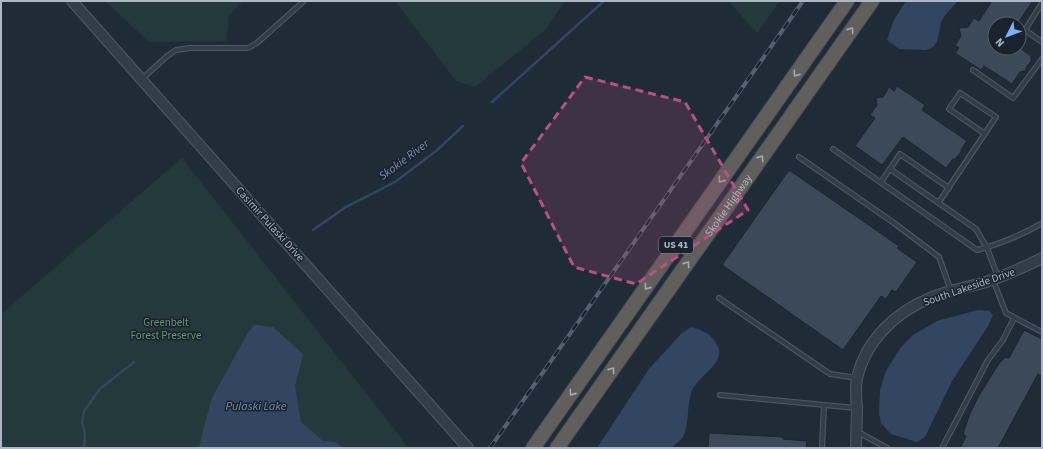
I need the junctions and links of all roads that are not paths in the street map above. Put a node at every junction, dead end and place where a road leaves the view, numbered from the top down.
1 (72, 1) edge
2 (304, 1) edge
3 (847, 1) edge
4 (872, 1) edge
5 (1042, 3) edge
6 (1042, 42) edge
7 (1042, 59) edge
8 (973, 70) dead end
9 (142, 80) junction
10 (985, 134) junction
11 (833, 149) dead end
12 (799, 157) dead end
13 (890, 169) junction
14 (881, 182) junction
15 (949, 188) junction
16 (939, 202) junction
17 (1042, 223) edge
18 (987, 248) junction
19 (1042, 258) edge
20 (996, 278) junction
21 (951, 291) junction
22 (719, 298) dead end
23 (1014, 318) junction
24 (1042, 332) edge
25 (857, 378) junction
26 (720, 395) dead end
27 (824, 405) junction
28 (856, 408) junction
29 (856, 431) junction
30 (466, 446) edge
31 (533, 448) edge
32 (557, 448) edge
33 (822, 448) edge
34 (856, 448) edge
35 (887, 448) edge
36 (942, 448) edge

1 - 9 street, Casimir Pulaski Drive
2 - 9 lane
3 -> 31 highway, Skokie Highway / US 41
32 -> 4 highway, Skokie Highway / US 41
5 - 6 lane
7 - 8 lane
9 - 30 street, Casimir Pulaski Drive
10 - 10 lane
10 - 15 lane
11 - 14 lane
12 - 21 lane
13 - 14 lane
13 - 15 lane
13 - 16 lane
14 - 18 lane
15 - 16 lane
16 - 18 lane
17 - 18 lane
18 - 20 lane
19 - 20 street, South Lakeside Drive
20 - 21 street, South Lakeside Drive
20 - 23 lane
21 - 25 street, South Lakeside Drive
22 - 25 lane
23 - 24 lane
23 - 36 lane
25 - 28 street, South Lakeside Drive
26 - 27 lane
27 - 28 lane
27 - 33 lane
28 - 29 street, South Lakeside Drive
29 - 34 street, South Lakeside Drive
29 - 35 lane

